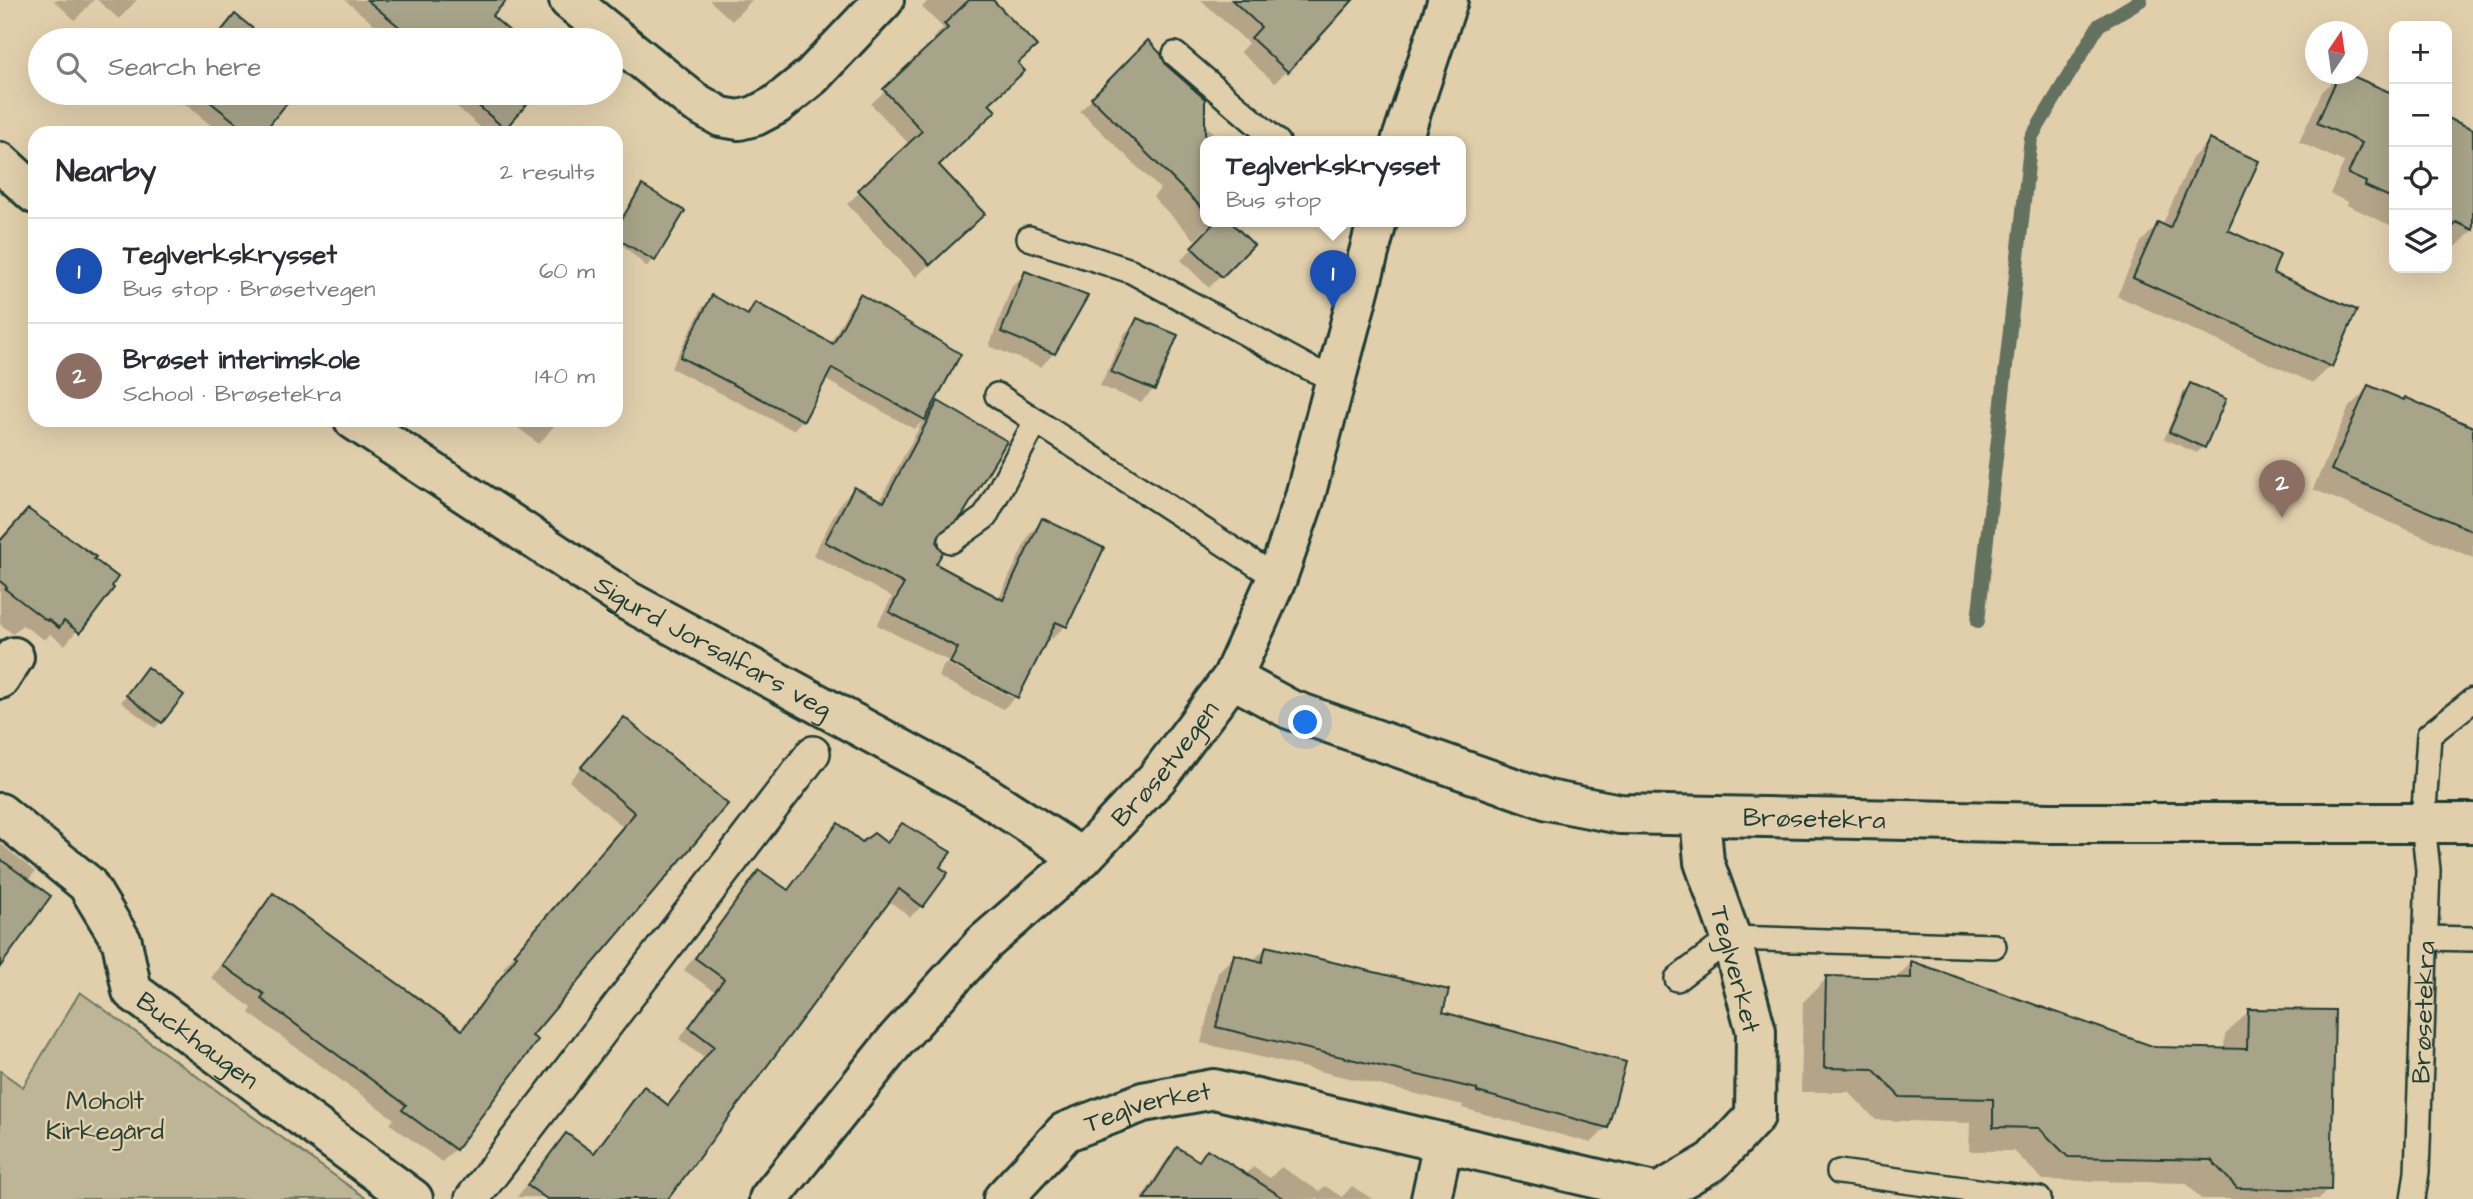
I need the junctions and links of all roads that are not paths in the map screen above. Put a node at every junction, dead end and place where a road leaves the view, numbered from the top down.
1 (569, 0) edge
2 (884, 0) edge
3 (1448, 0) edge
4 (603, 28) edge
5 (623, 44) edge
6 (1175, 54) dead end
7 (1271, 136) edge
8 (1403, 136) edge
9 (0, 162) edge
10 (28, 188) edge
11 (1376, 227) edge
12 (1029, 238) dead end
13 (1337, 380) junction
14 (996, 395) dead end
15 (1036, 421) junction
16 (365, 427) edge
17 (951, 541) dead end
18 (1277, 578) junction
19 (1232, 678) junction
20 (2473, 700) edge
21 (813, 752) dead end
22 (0, 813) edge
23 (1700, 816) junction
24 (2473, 823) edge
25 (2423, 824) junction
26 (1082, 858) junction
27 (1731, 938) junction
28 (2426, 938) junction
29 (2473, 939) edge
30 (1994, 946) dead end
31 (1676, 979) dead end
32 (1443, 1143) junction
33 (1839, 1172) dead end
34 (2006, 1197) edge
35 (413, 1199) edge
36 (472, 1199) edge
37 (769, 1199) edge
38 (1003, 1199) edge
39 (1431, 1199) edge
40 (2039, 1199) edge
41 (2413, 1199) edge

1 - 4 street
2 - 5 street
3 - 8 street
6 - 7 lane
9 - 10 street
11 - 13 street, Brøsetvegen
12 - 13 lane
13 - 18 street, Brøsetvegen
14 - 15 lane
15 - 17 lane
15 - 18 lane
16 - 26 street, Sigurd Jorsalfars veg
18 - 19 street, Brøsetvegen
19 - 23 street, Brøsetekra
19 - 26 street, Brøsetvegen
20 - 25 lane, Brøsetekra
21 - 36 street
22 - 35 street, Buckhaugen
23 - 25 street, Brøsetekra
23 - 27 street, Teglverket
24 - 25 street, Brøsetekra
25 - 28 lane, Brøsetekra
26 - 37 street, Brøsetvegen
27 - 30 lane
27 - 31 lane
27 - 32 street, Teglverket
28 - 29 lane
28 - 41 lane, Brøsetekra
32 - 38 street, Teglverket
32 - 39 street
33 - 34 lane
34 - 40 lane

